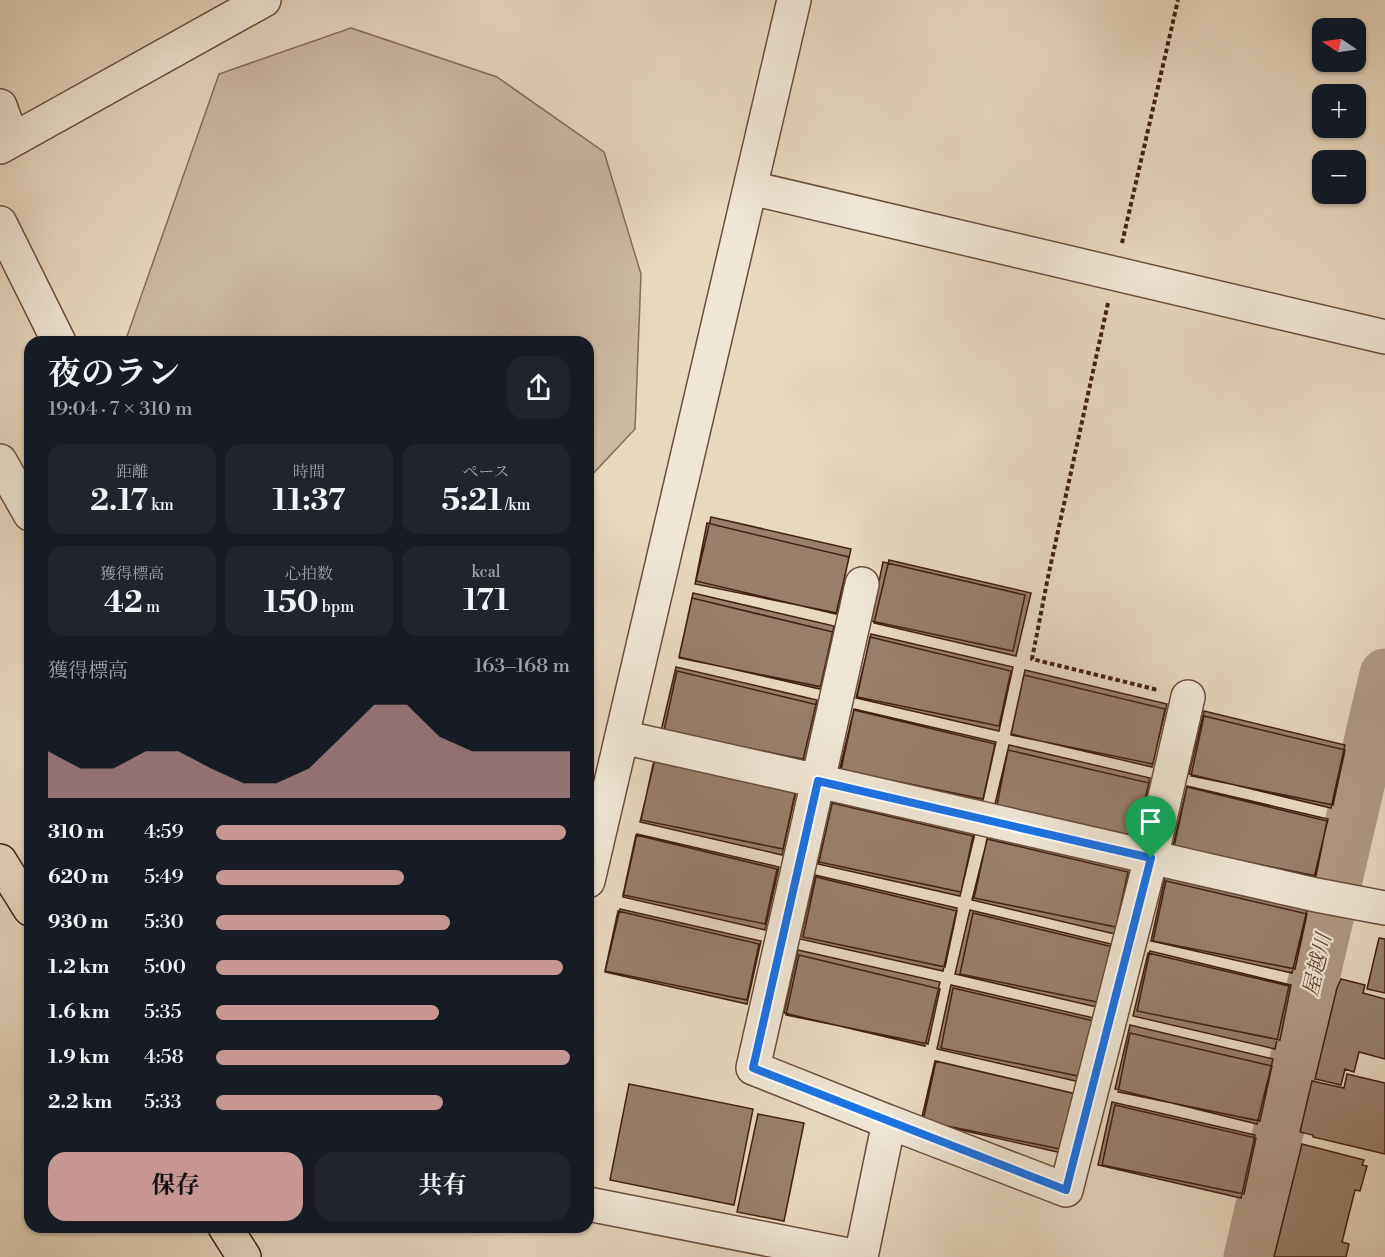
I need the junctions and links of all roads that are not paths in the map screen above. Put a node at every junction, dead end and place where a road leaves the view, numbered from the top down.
1 (264, 0) edge
2 (794, 0) edge
3 (0, 106) edge
4 (6, 143) edge
5 (750, 188) junction
6 (0, 223) edge
7 (56, 336) edge
8 (1385, 337) edge
9 (0, 461) edge
10 (24, 494) edge
11 (862, 584) dead end
12 (1188, 697) road end
13 (622, 737) junction
14 (818, 781) junction
15 (594, 856) edge
16 (1151, 858) junction
17 (0, 861) edge
18 (24, 899) edge
19 (1385, 908) edge
20 (889, 1122) junction
21 (594, 1205) edge
22 (229, 1233) edge
23 (244, 1257) edge
24 (860, 1257) edge

1 - 4 street
2 - 5 street
3 - 4 street
5 - 8 street
5 - 13 street
6 - 7 street
9 - 10 street
11 - 14 street
12 - 16 street
13 - 14 street
13 - 15 street
14 - 16 street
14 - 20 street
16 - 19 street
16 - 20 street
17 - 18 main road
20 - 24 street
21 - 24 street
22 - 23 main road

